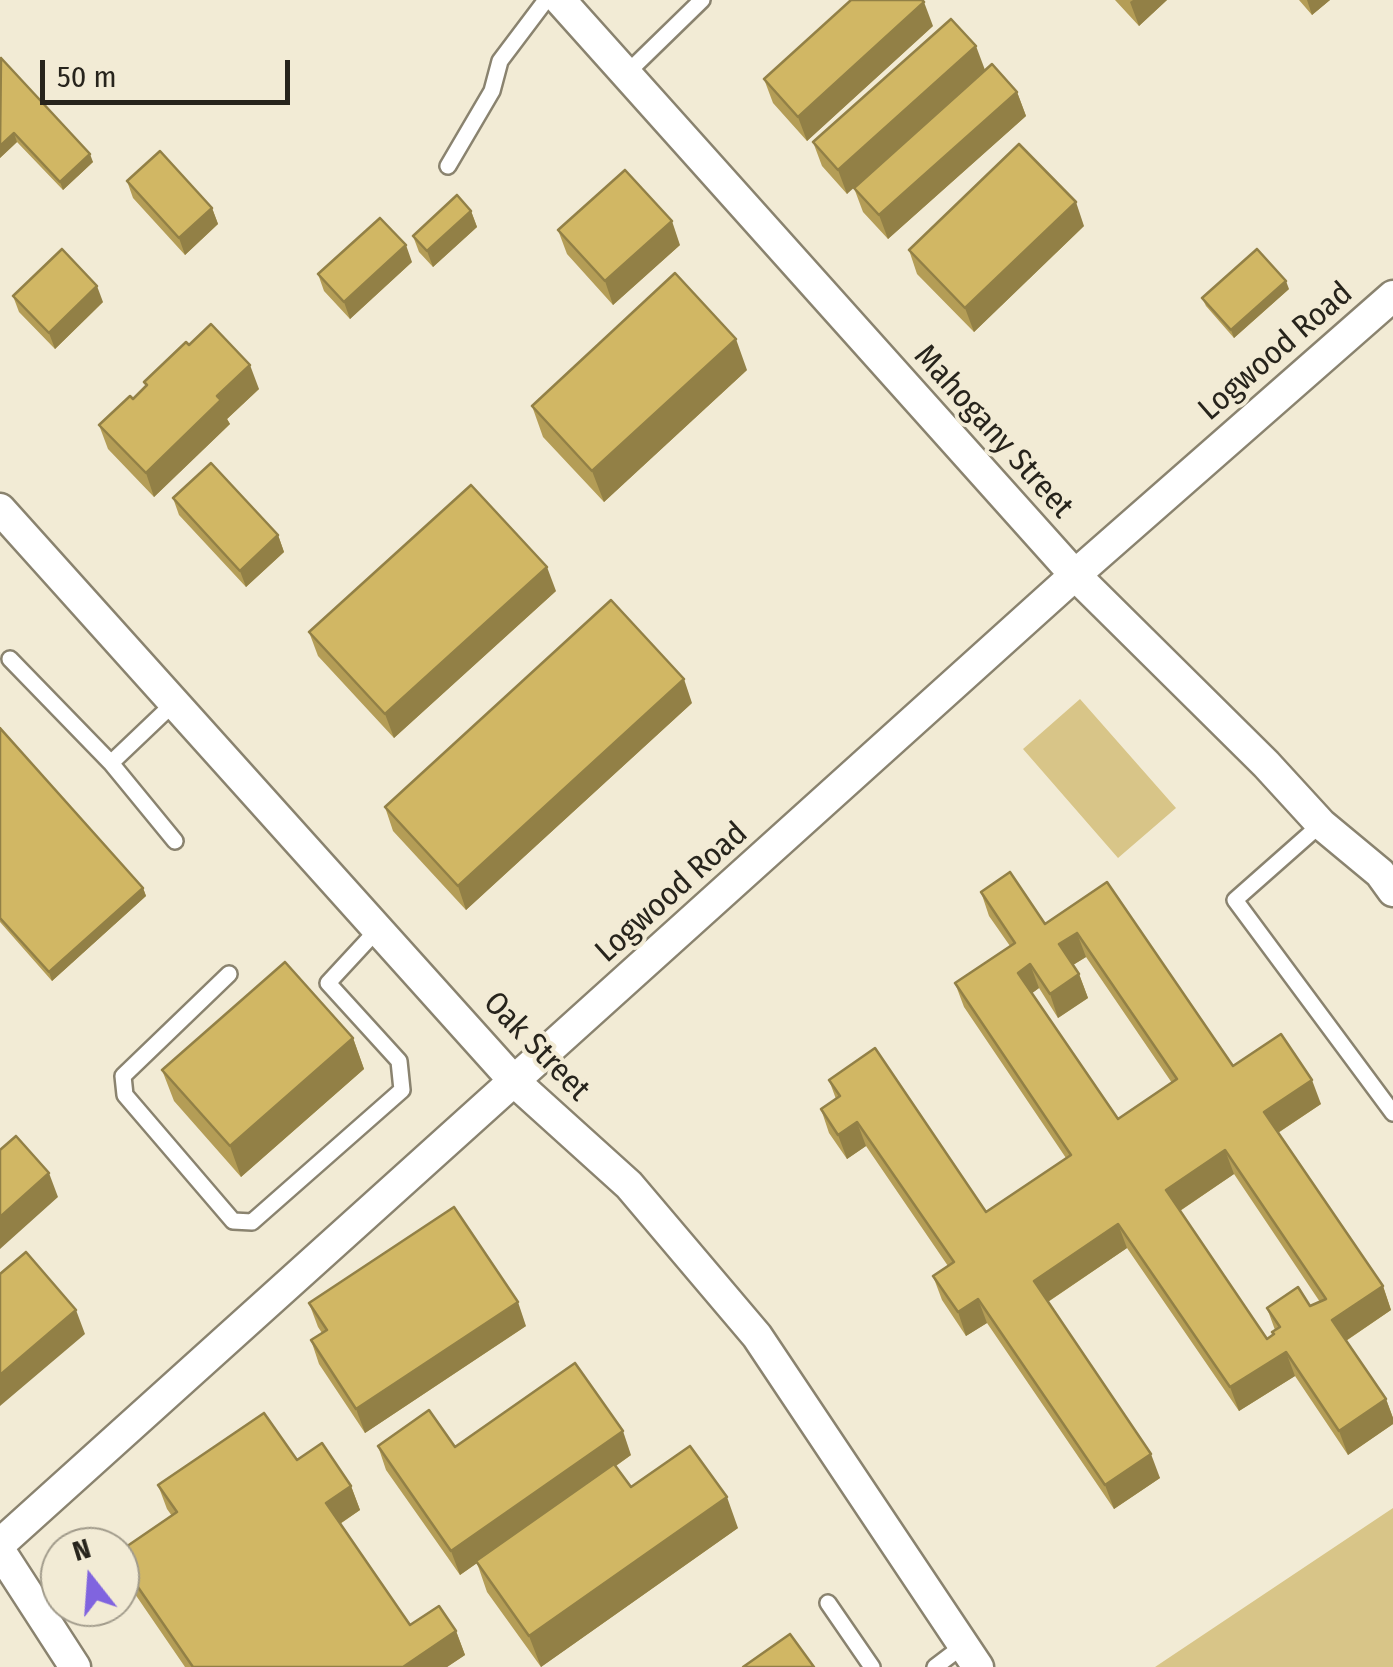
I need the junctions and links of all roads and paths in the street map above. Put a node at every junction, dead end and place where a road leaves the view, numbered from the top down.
1 (546, 0) edge
2 (560, 0) edge
3 (702, 0) edge
4 (626, 74) junction
5 (448, 166) dead end
6 (1393, 296) edge
7 (0, 509) edge
8 (1075, 575) junction
9 (10, 659) dead end
10 (174, 703) junction
11 (111, 763) junction
12 (1322, 824) junction
13 (175, 841) dead end
14 (1393, 892) edge
15 (378, 929) junction
16 (229, 974) dead end
17 (516, 1082) junction
18 (1393, 1113) edge
19 (0, 1547) edge
20 (828, 1603) dead end
21 (971, 1656) edge
22 (75, 1667) edge
23 (872, 1667) edge
24 (934, 1667) edge

1 - 5 lane
2 - 4 street, Mahogany Street
3 - 4 lane
4 - 8 street, Mahogany Street
6 - 8 street, Logwood Road
7 - 10 street, Oak Street
8 - 12 street, Mahogany Street
8 - 17 street, Logwood Road
9 - 11 lane
10 - 11 lane
10 - 15 street, Oak Street
11 - 13 lane
12 - 14 street, Mahogany Street
12 - 18 lane
15 - 16 lane
15 - 17 street, Oak Street
17 - 19 street, Logwood Road
17 - 21 street, Oak Street
19 - 22 street
20 - 23 lane
21 - 24 lane

